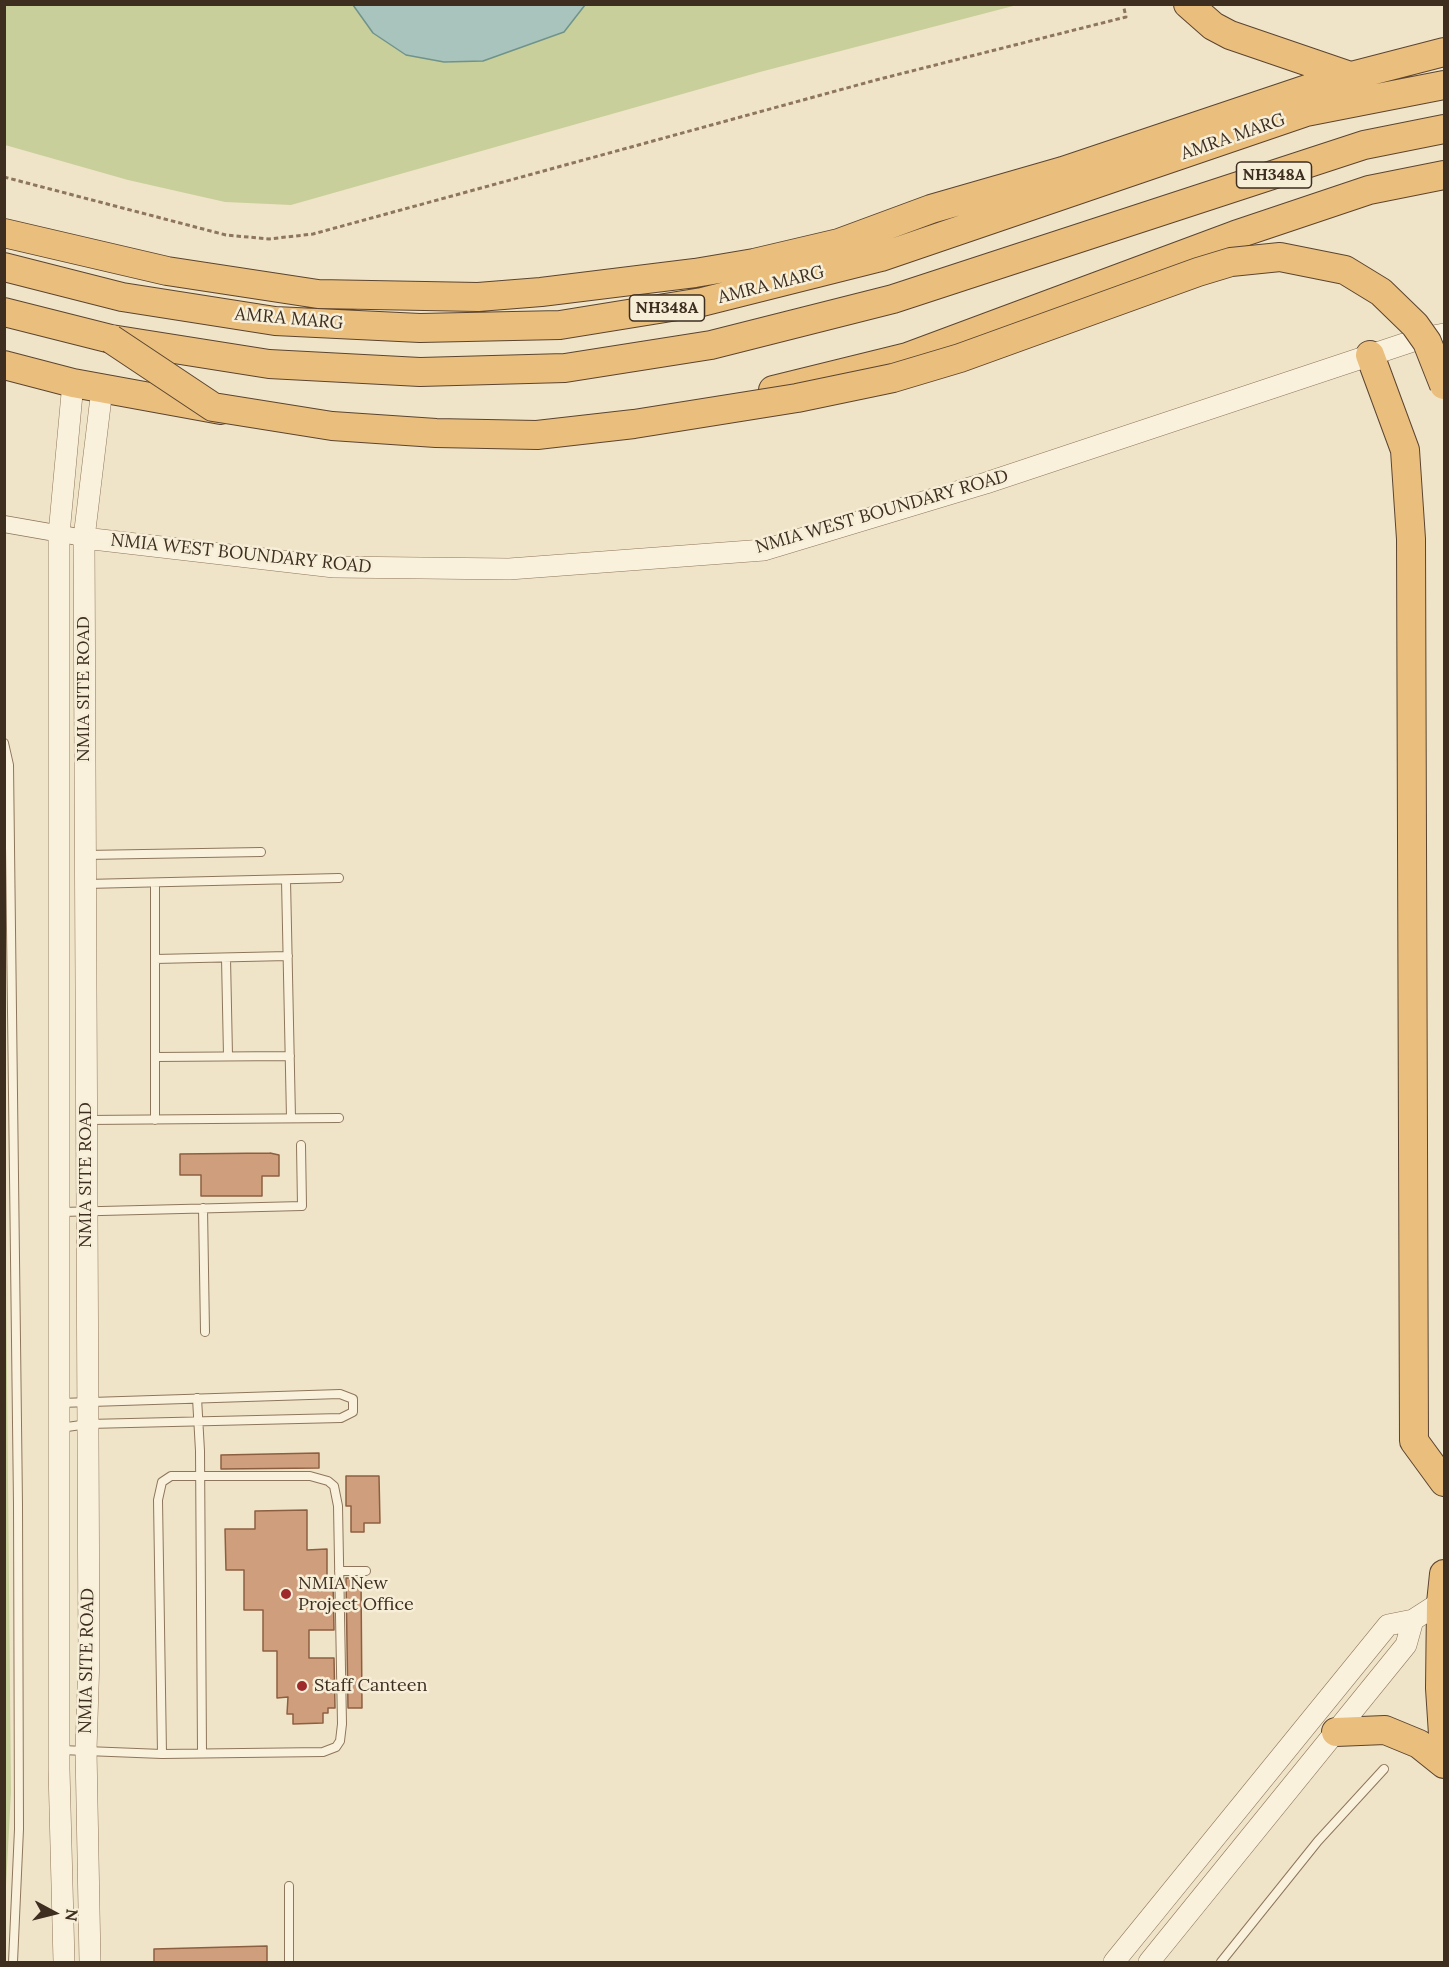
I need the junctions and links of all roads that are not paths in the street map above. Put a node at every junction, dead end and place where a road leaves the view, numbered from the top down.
1 (1188, 4) edge
2 (1444, 52) edge
3 (1339, 79) junction
4 (1444, 85) edge
5 (1306, 112) junction
6 (1444, 129) edge
7 (1444, 175) edge
8 (4, 233) edge
9 (4, 267) edge
10 (4, 312) edge
11 (1444, 334) edge
12 (111, 339) junction
13 (1370, 355) junction
14 (4, 365) edge
15 (73, 383) junction
16 (1444, 385) edge
17 (102, 389) junction
18 (4, 524) edge
19 (59, 534) junction
20 (84, 538) junction
21 (4, 743) edge
22 (261, 852) dead end
23 (85, 855) junction
24 (339, 878) dead end
25 (286, 880) junction
26 (155, 883) junction
27 (85, 884) junction
28 (288, 956) junction
29 (226, 958) junction
30 (155, 959) junction
31 (228, 1056) junction
32 (290, 1056) junction
33 (155, 1057) junction
34 (291, 1118) junction
35 (339, 1118) dead end
36 (86, 1120) junction
37 (155, 1120) junction
38 (302, 1145) dead end
39 (203, 1208) junction
40 (86, 1211) junction
41 (60, 1212) junction
42 (205, 1332) dead end
43 (197, 1398) junction
44 (87, 1401) junction
45 (60, 1403) junction
46 (199, 1421) junction
47 (88, 1424) junction
48 (60, 1428) junction
49 (201, 1476) junction
50 (1444, 1482) edge
51 (339, 1571) junction
52 (366, 1571) dead end
53 (1444, 1574) edge
54 (1443, 1602) edge
55 (1413, 1620) junction
56 (1336, 1732) junction
57 (59, 1750) junction
58 (86, 1750) junction
59 (1444, 1750) edge
60 (202, 1753) junction
61 (162, 1754) junction
62 (1444, 1764) edge
63 (1384, 1769) dead end
64 (289, 1886) dead end
65 (13, 1962) edge
66 (64, 1962) edge
67 (90, 1962) edge
68 (290, 1962) edge
69 (1114, 1962) edge
70 (1149, 1962) edge
71 (1221, 1962) edge

1 - 3 highway
2 - 3 highway
3 - 5 highway
3 - 8 highway
4 - 5 highway, AMRA MARG / NH348A
5 - 9 highway, AMRA MARG / NH348A
6 - 12 highway, NH348A
7 - 17 highway
10 - 12 highway, NH348A
11 - 13 street, NMIA WEST BOUNDARY ROAD
12 - 16 highway, bridge
13 - 20 street, NMIA WEST BOUNDARY ROAD
13 - 50 highway
14 - 15 highway
15 - 17 highway
15 - 19 street
17 - 20 street, NMIA SITE ROAD
18 - 19 street
19 - 20 street
19 - 41 street
20 - 23 street, NMIA SITE ROAD
21 - 65 lane
22 - 23 lane
23 - 27 street, NMIA SITE ROAD
24 - 25 lane
25 - 26 lane
25 - 28 lane
26 - 27 lane
26 - 30 lane
27 - 36 street, NMIA SITE ROAD
28 - 29 lane
28 - 32 lane
29 - 30 lane
29 - 31 lane
30 - 33 lane
31 - 32 lane
31 - 33 lane
32 - 34 lane
33 - 37 lane
34 - 35 lane
34 - 37 lane
36 - 37 lane
36 - 40 street, NMIA SITE ROAD
38 - 39 lane
39 - 40 lane
39 - 42 lane
40 - 41 lane
40 - 44 street, NMIA SITE ROAD
41 - 45 street
43 - 44 lane
43 - 46 lane
43 - 46 lane
44 - 45 lane
44 - 47 street, NMIA SITE ROAD
45 - 48 street
46 - 47 lane
46 - 49 lane
47 - 48 lane
47 - 58 street, NMIA SITE ROAD
48 - 57 street
49 - 51 lane
49 - 60 lane
49 - 61 lane
51 - 52 lane
51 - 60 lane
53 - 54 highway
54 - 55 street
54 - 59 highway
55 - 56 street
55 - 69 street
56 - 62 highway
56 - 70 street
57 - 58 lane
57 - 66 street
58 - 61 lane
58 - 67 street, NMIA SITE ROAD
60 - 61 lane
63 - 71 lane
64 - 68 lane

